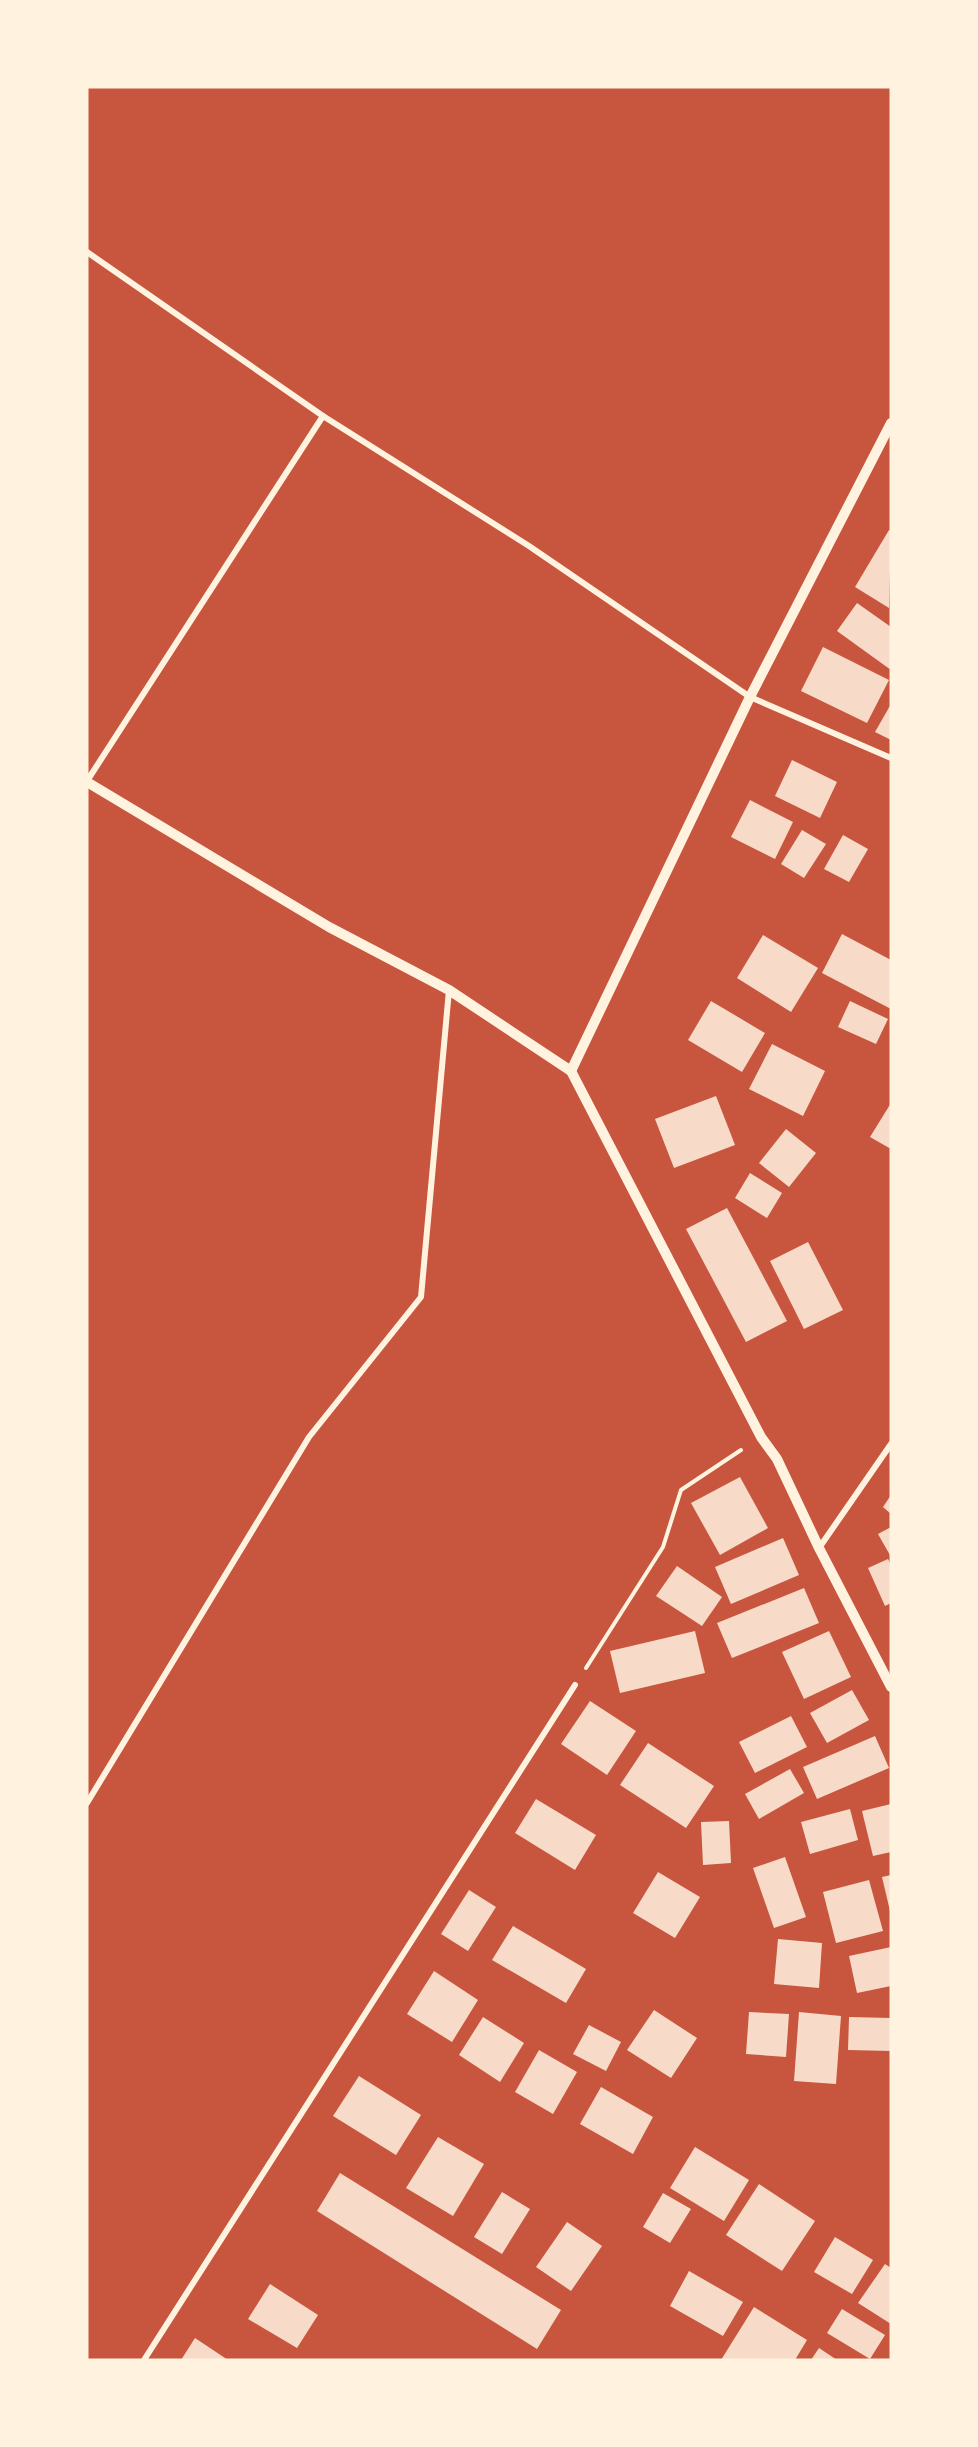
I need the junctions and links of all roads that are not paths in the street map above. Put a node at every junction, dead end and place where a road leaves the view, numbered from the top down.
1 (87, 252) edge
2 (323, 416) junction
3 (891, 423) edge
4 (750, 697) junction
5 (891, 758) edge
6 (87, 781) edge
7 (449, 990) junction
8 (571, 1071) junction
9 (891, 1444) edge
10 (819, 1548) junction
11 (575, 1685) road end
12 (891, 1687) edge
13 (87, 1803) edge
14 (144, 2360) edge

1 - 2 street
2 - 4 street
2 - 6 street
3 - 4 street
4 - 5 street
4 - 8 street
6 - 7 street
7 - 8 street
7 - 13 street
8 - 10 street
9 - 10 street
10 - 12 street
11 - 14 street

